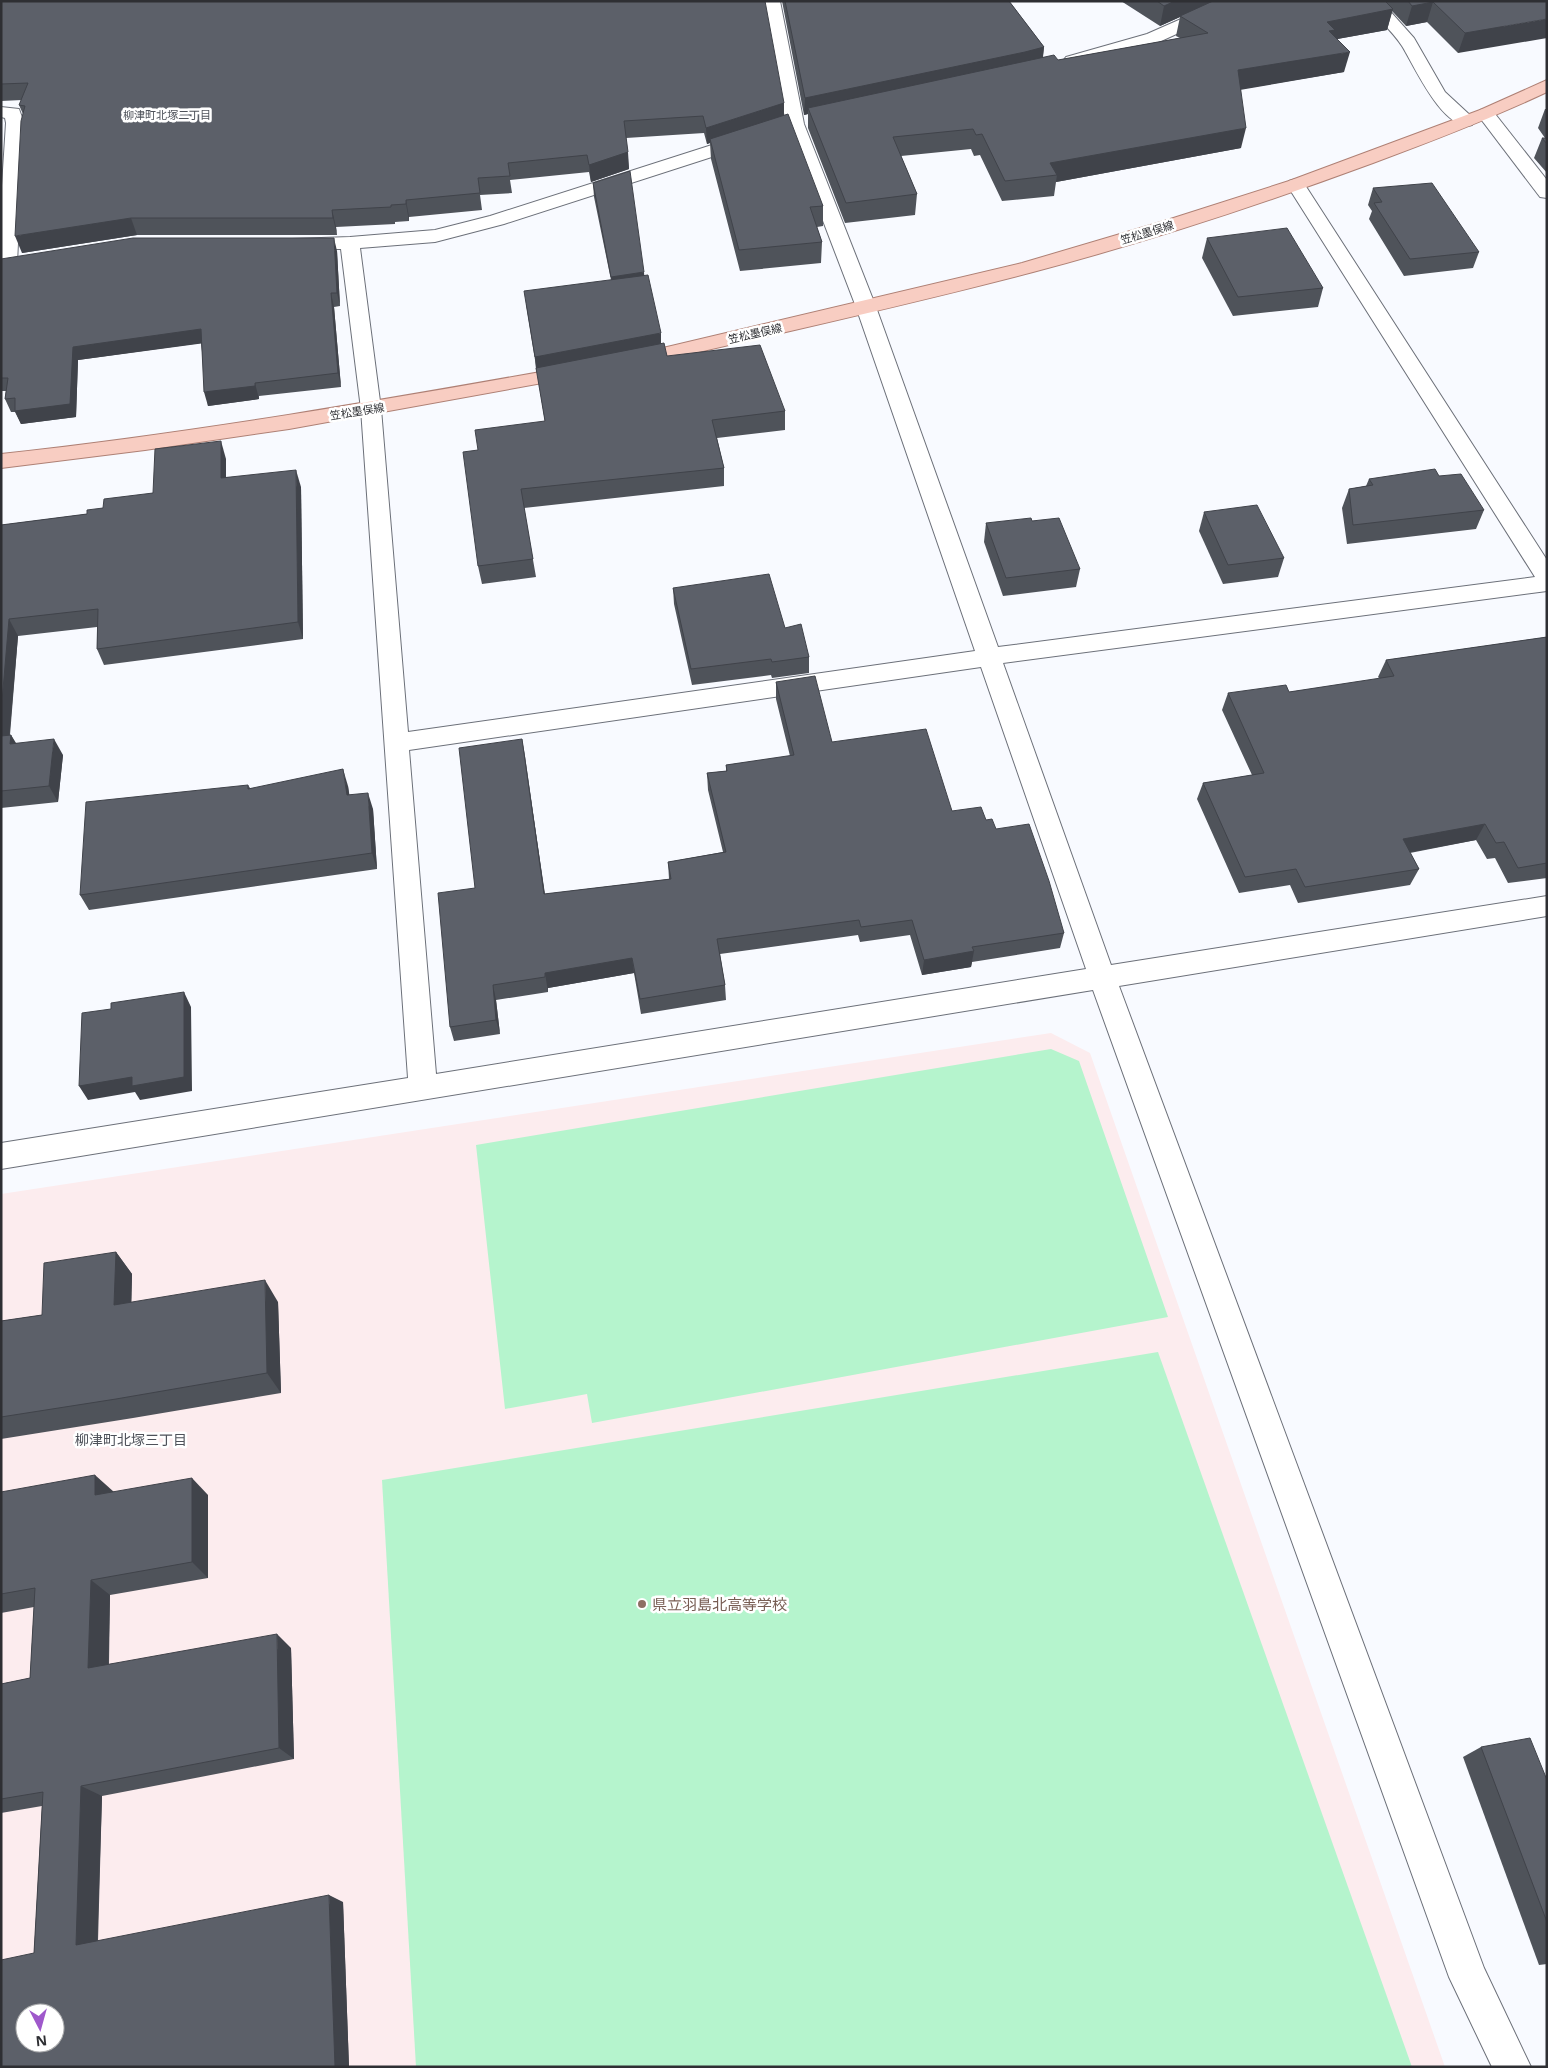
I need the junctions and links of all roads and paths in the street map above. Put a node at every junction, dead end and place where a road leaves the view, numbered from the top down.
1 (772, 1) edge
2 (1236, 1) edge
3 (1372, 1) edge
4 (1053, 67) edge
5 (1547, 85) edge
6 (1, 112) edge
7 (1486, 114) junction
8 (814, 120) edge
9 (1466, 121) junction
10 (795, 124) junction
11 (777, 130) edge
12 (758, 136) edge
13 (1296, 185) junction
14 (1547, 193) edge
15 (282, 243) edge
16 (350, 243) junction
17 (12, 262) edge
18 (866, 307) junction
19 (371, 409) junction
20 (1, 461) edge
21 (1547, 578) edge
22 (1547, 583) edge
23 (989, 657) junction
24 (396, 743) junction
25 (1547, 906) edge
26 (1102, 980) junction
27 (423, 1087) junction
28 (1, 1156) edge
29 (1512, 2067) edge

1 - 10 street
2 - 4 street
3 - 9 street
5 - 7 main road, 笠松墨俣線
6 - 17 street
7 - 9 main road, 笠松墨俣線
7 - 14 street
8 - 10 street
9 - 13 main road, 笠松墨俣線
10 - 11 street
10 - 18 street
12 - 16 street
13 - 18 main road, 笠松墨俣線
13 - 21 street
15 - 16 street
16 - 19 street
18 - 19 main road, 笠松墨俣線
18 - 23 street
19 - 20 main road, 笠松墨俣線
19 - 24 street
22 - 23 street
23 - 24 street
23 - 26 street
24 - 27 street
25 - 26 street
26 - 27 street
26 - 29 street
27 - 28 street

